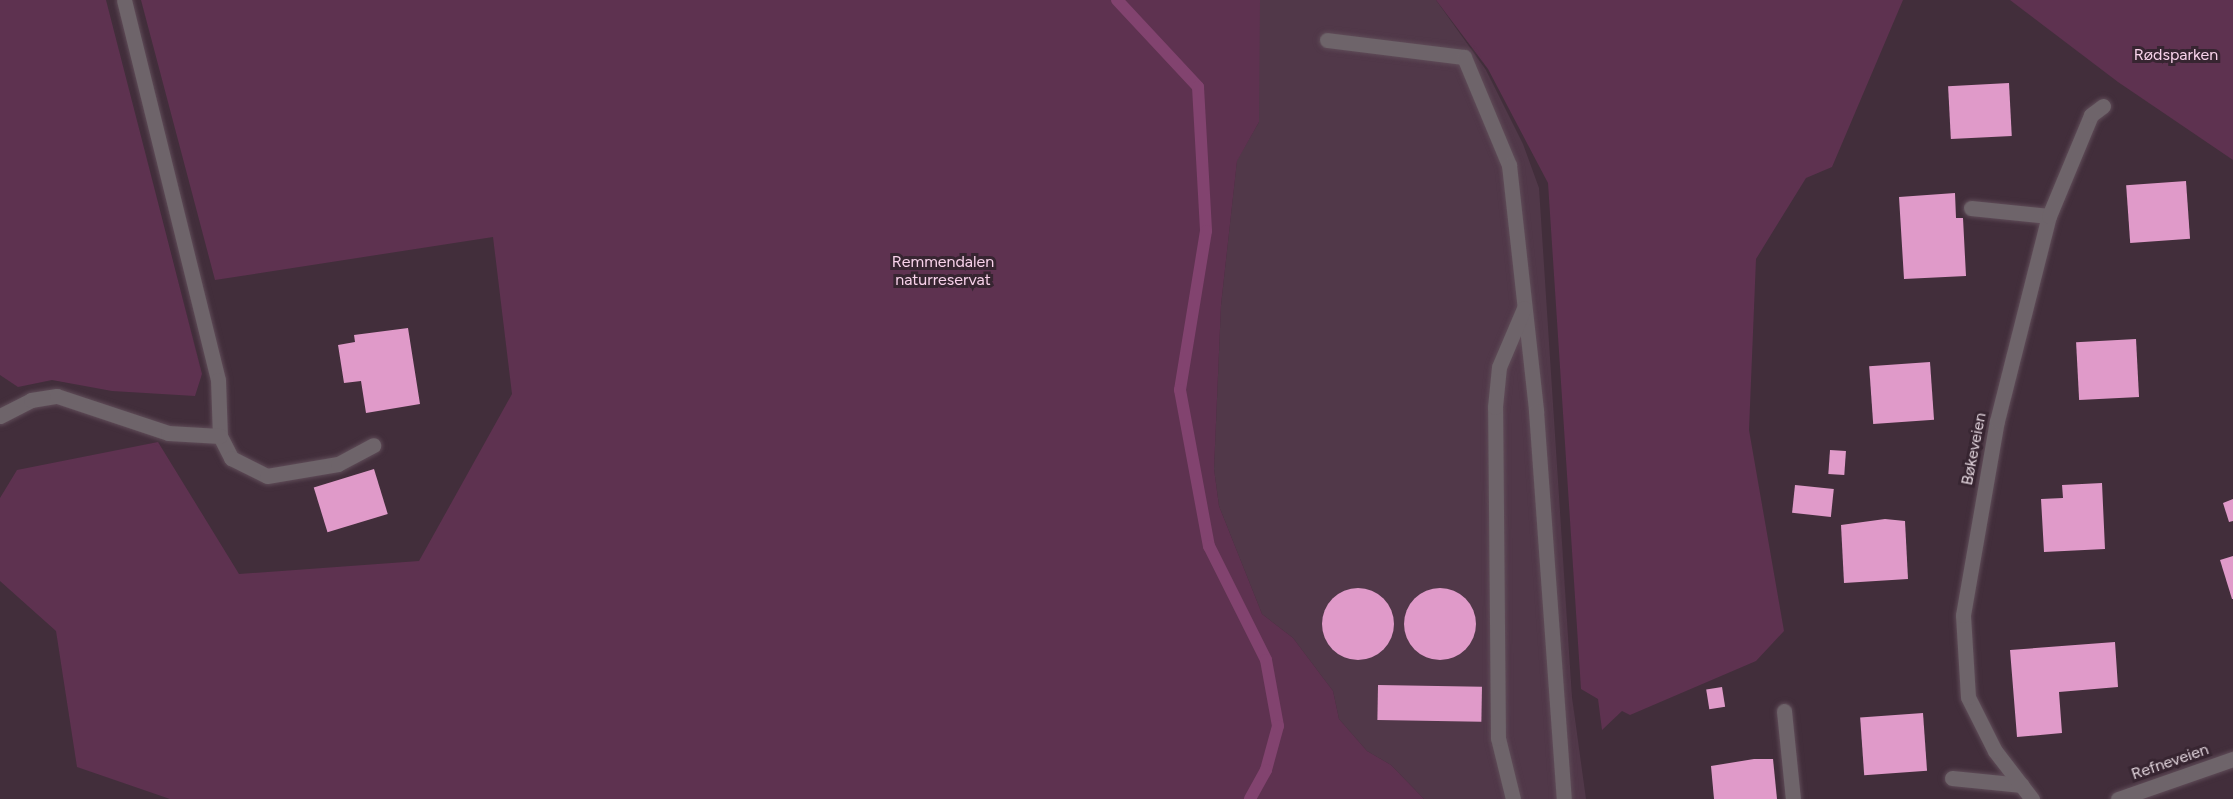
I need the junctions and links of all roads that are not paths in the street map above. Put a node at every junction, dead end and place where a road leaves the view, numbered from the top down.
1 (124, 0) edge
2 (1327, 40) dead end
3 (2103, 106) dead end
4 (1971, 208) dead end
5 (2049, 216) junction
6 (1526, 305) junction
7 (0, 416) edge
8 (220, 436) junction
9 (373, 445) dead end
10 (1784, 711) dead end
11 (2233, 759) edge
12 (1953, 778) dead end
13 (2022, 785) junction
14 (2136, 796) edge
15 (1513, 799) edge
16 (1564, 799) edge
17 (1793, 799) edge
18 (2032, 799) edge
19 (2118, 799) edge

1 - 8 street
2 - 6 street
3 - 5 street, Bøkeveien
4 - 5 street
5 - 13 street, Bøkeveien
6 - 15 street
6 - 16 street
7 - 8 street
8 - 9 street
10 - 17 street
11 - 14 street, Refneveien
12 - 13 street
13 - 18 street, Bøkeveien
14 - 19 street, Refneveien

